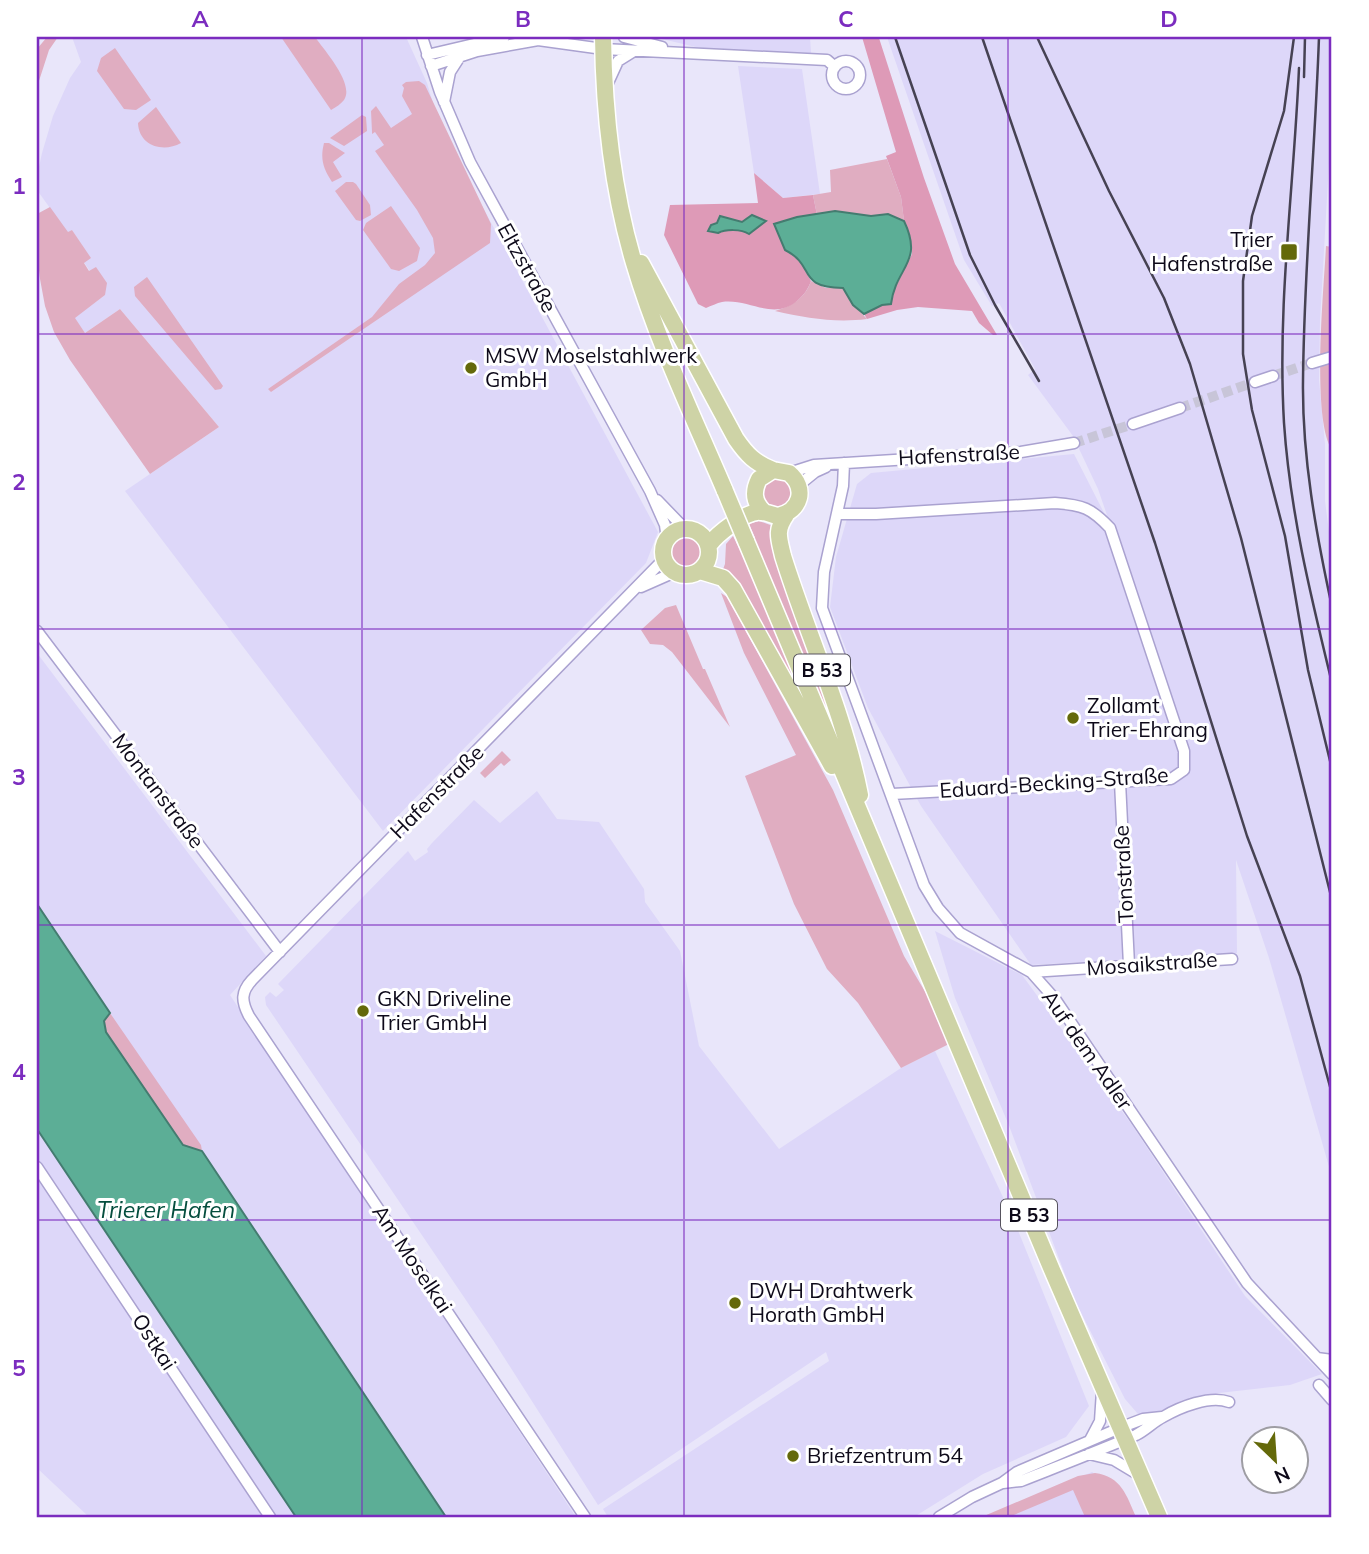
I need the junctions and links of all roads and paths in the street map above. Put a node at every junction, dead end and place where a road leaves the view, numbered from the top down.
1 (422, 37) edge
2 (504, 37) edge
3 (624, 37) edge
4 (603, 43) edge
5 (634, 51) junction
6 (694, 53) junction
7 (427, 55) junction
8 (459, 58) junction
9 (431, 66) junction
10 (835, 67) dead end
11 (604, 92) junction
12 (444, 103) junction
13 (626, 235) junction
14 (1332, 357) edge
15 (1312, 363) tunnel mouth
16 (1273, 376) tunnel mouth
17 (1255, 382) tunnel mouth
18 (1180, 408) tunnel mouth
19 (1133, 424) tunnel mouth
20 (1074, 443) tunnel mouth
21 (844, 463) junction
22 (787, 476) junction
23 (650, 491) junction
24 (754, 495) junction
25 (763, 511) junction
26 (837, 513) junction
27 (786, 514) junction
28 (690, 530) junction
29 (667, 539) junction
30 (709, 545) junction
31 (669, 566) junction
32 (700, 571) junction
33 (637, 588) junction
34 (37, 631) edge
35 (1119, 782) junction
36 (892, 794) junction
37 (859, 810) junction
38 (866, 828) junction
39 (280, 952) junction
40 (1232, 959) dead end
41 (1129, 965) junction
42 (1031, 972) junction
43 (242, 999) joint
44 (37, 1167) edge
45 (1318, 1359) junction
46 (1332, 1360) edge
47 (1332, 1374) edge
48 (1102, 1384) junction
49 (1320, 1385) dead end
50 (1332, 1400) edge
51 (1229, 1402) dead end
52 (1124, 1433) junction
53 (1087, 1442) junction
54 (1089, 1454) junction
55 (1143, 1478) junction
56 (1002, 1483) junction
57 (270, 1517) edge
58 (585, 1517) edge
59 (939, 1517) edge
60 (1159, 1517) edge

1 - 7 street, Eltzstraße
2 - 7 street
3 - 6 street
4 - 5 street
4 - 8 street
4 - 11 main road, B 53
5 - 6 street
5 - 11 street
6 - 10 street
7 - 9 street, Eltzstraße
8 - 9 street
8 - 12 street
9 - 12 street, Eltzstraße
11 - 13 main road, B 53
12 - 23 street, Eltzstraße
13 - 22 main road
13 - 37 main road, B 53, bridge
14 - 15 street
16 - 17 street
18 - 19 street
20 - 21 street, Hafenstraße
21 - 22 street, Hafenstraße
21 - 22 street, Hafenstraße
21 - 26 street, Auf dem Adler
22 - 24 main road
22 - 27 main road, B 53
23 - 28 street, Eltzstraße
23 - 29 street, Eltzstraße
24 - 25 main road
24 - 28 main road
25 - 27 main road
25 - 30 main road
26 - 35 street, Eduard-Becking-Straße
26 - 36 street, Auf dem Adler
27 - 38 main road, B 53
28 - 29 main road
28 - 30 main road
29 - 31 main road
30 - 32 main road
31 - 32 main road, B 53
31 - 33 street, Hafenstraße
31 - 33 street, Hafenstraße
32 - 37 main road, B 53
33 - 39 street, Hafenstraße
34 - 39 street, Montanstraße
35 - 36 street, Eduard-Becking-Straße
35 - 41 street, Tonstraße
36 - 42 street, Auf dem Adler
37 - 38 main road, B 53
38 - 48 main road, B 53
39 - 43 street, Hafenstraße
40 - 41 street, Mosaikstraße
41 - 42 street, Mosaikstraße
42 - 45 street, Auf dem Adler
43 - 58 street, Am Moselkai
44 - 57 street, Ostkai
45 - 46 street
45 - 47 street, Auf dem Adler
48 - 52 main road, B 53
48 - 53 street
49 - 50 street
51 - 52 street
52 - 53 street
52 - 54 street
52 - 55 main road, B 53
53 - 56 street
54 - 55 street
54 - 56 street
55 - 60 main road, B 53
56 - 59 street

